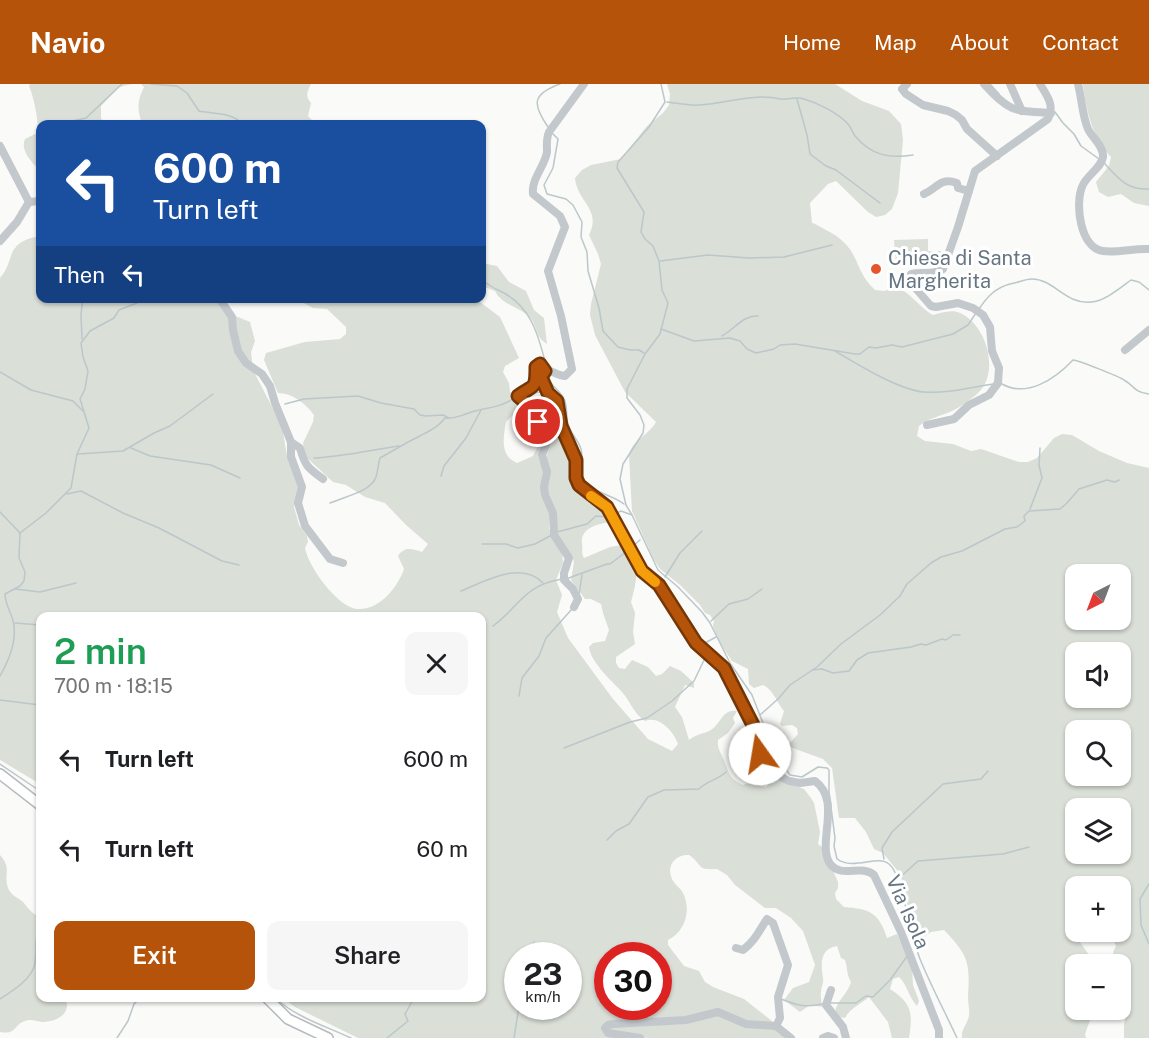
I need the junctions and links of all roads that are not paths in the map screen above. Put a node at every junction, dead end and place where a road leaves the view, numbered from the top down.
1 (584, 84) edge
2 (907, 84) edge
3 (984, 84) edge
4 (1011, 84) edge
5 (1040, 84) edge
6 (1078, 84) edge
7 (1022, 111) junction
8 (1051, 113) junction
9 (0, 146) edge
10 (997, 156) junction
11 (969, 191) junction
12 (924, 194) dead end
13 (36, 201) edge
14 (29, 202) junction
15 (0, 241) edge
16 (1149, 249) edge
17 (222, 303) edge
18 (1149, 330) edge
19 (1125, 350) dead end
20 (545, 371) junction
21 (927, 425) dead end
22 (291, 442) junction
23 (323, 479) dead end
24 (343, 563) dead end
25 (574, 607) dead end
26 (0, 774) edge
27 (36, 802) edge
28 (736, 948) dead end
29 (831, 990) dead end
30 (271, 1002) edge
31 (776, 1026) junction
32 (328, 1038) edge
33 (640, 1038) edge
34 (791, 1038) edge
35 (823, 1038) edge
36 (834, 1038) edge
37 (846, 1038) edge
38 (939, 1038) edge

1 - 20 street
2 - 10 street
3 - 7 street
4 - 7 street
5 - 8 street
6 - 16 street
7 - 8 street
8 - 10 street
9 - 14 street
10 - 11 street
11 - 12 street
11 - 21 street
13 - 14 street
14 - 15 street
17 - 22 street
18 - 19 street
20 - 25 street
20 - 38 street, Via Isola
22 - 23 street
22 - 24 street
26 - 27 main road
28 - 31 street
29 - 37 street
30 - 32 main road
31 - 33 street
31 - 34 street
35 - 36 street

